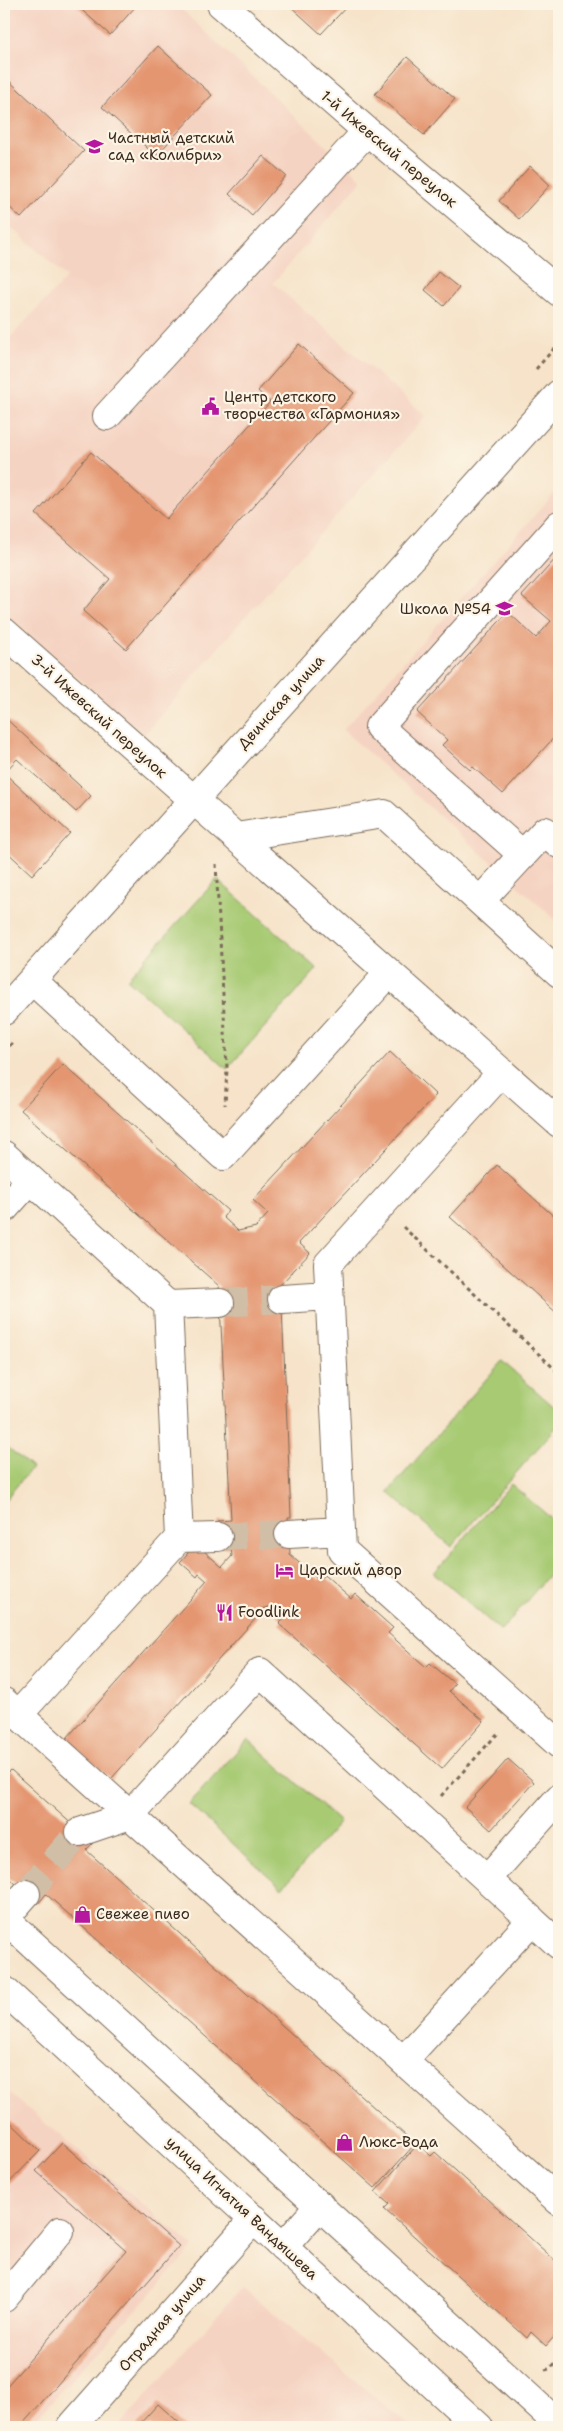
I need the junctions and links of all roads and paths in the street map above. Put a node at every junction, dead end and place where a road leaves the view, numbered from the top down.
1 (221, 4) edge
2 (367, 131) junction
3 (559, 292) edge
4 (559, 394) edge
5 (107, 416) dead end
6 (559, 525) edge
7 (4, 632) edge
8 (194, 800) junction
9 (214, 818) junction
10 (236, 838) junction
11 (559, 844) edge
12 (523, 855) junction
13 (480, 901) junction
14 (559, 972) edge
15 (389, 973) junction
16 (32, 980) junction
17 (4, 1011) edge
18 (502, 1072) junction
19 (225, 1108) dead end
20 (559, 1123) edge
21 (4, 1155) edge
22 (30, 1180) junction
23 (381, 1206) junction
24 (4, 1209) edge
25 (329, 1296) junction
26 (282, 1298) tunnel mouth
27 (220, 1303) tunnel mouth
28 (168, 1305) junction
29 (559, 1373) edge
30 (341, 1531) junction
31 (289, 1534) tunnel mouth
32 (218, 1537) tunnel mouth
33 (179, 1538) junction
34 (11, 1708) edge
35 (519, 1709) junction
36 (559, 1744) edge
37 (559, 1798) edge
38 (130, 1815) junction
39 (420, 1818) junction
40 (80, 1832) tunnel mouth
41 (487, 1879) junction
42 (26, 1894) tunnel mouth
43 (4, 1919) edge
44 (532, 1920) junction
45 (559, 1945) edge
46 (4, 1990) edge
47 (403, 2061) junction
48 (559, 2201) edge
49 (320, 2205) junction
50 (254, 2219) junction
51 (60, 2231) dead end
52 (284, 2247) junction
53 (4, 2298) edge
54 (546, 2413) edge
55 (71, 2427) edge
56 (479, 2427) edge

1 - 2 street, 1-й Ижевский переулок
2 - 3 street, 1-й Ижевский переулок
2 - 5 street
4 - 8 street, Двинская улица
6 - 12 street
7 - 8 street, 3-й Ижевский переулок
8 - 9 street, 3-й Ижевский переулок
8 - 16 street, Двинская улица
9 - 10 street, 3-й Ижевский переулок
9 - 19 path
10 - 13 street
10 - 15 street, 3-й Ижевский переулок
11 - 12 street
12 - 13 street
13 - 14 street
15 - 16 street
15 - 18 street, 3-й Ижевский переулок
16 - 17 street, Двинская улица
18 - 20 street, 3-й Ижевский переулок
18 - 23 street
21 - 22 street
22 - 24 street
22 - 28 street
23 - 25 street
23 - 29 path
25 - 26 street
25 - 30 street
27 - 28 street
28 - 33 street
30 - 31 street
30 - 35 street
32 - 33 street
33 - 34 street
34 - 38 street
35 - 36 street
35 - 39 path
37 - 41 street
38 - 39 street
38 - 40 street
38 - 47 street
39 - 41 street
41 - 44 street
42 - 43 street
43 - 49 street
44 - 45 street
44 - 47 street
46 - 50 street, улица Игнатия Вандышева
47 - 48 street
49 - 52 street
49 - 54 street
50 - 52 street, улица Игнатия Вандышева
50 - 55 street, Отрадная улица
51 - 53 street
52 - 56 street, улица Игнатия Вандышева

